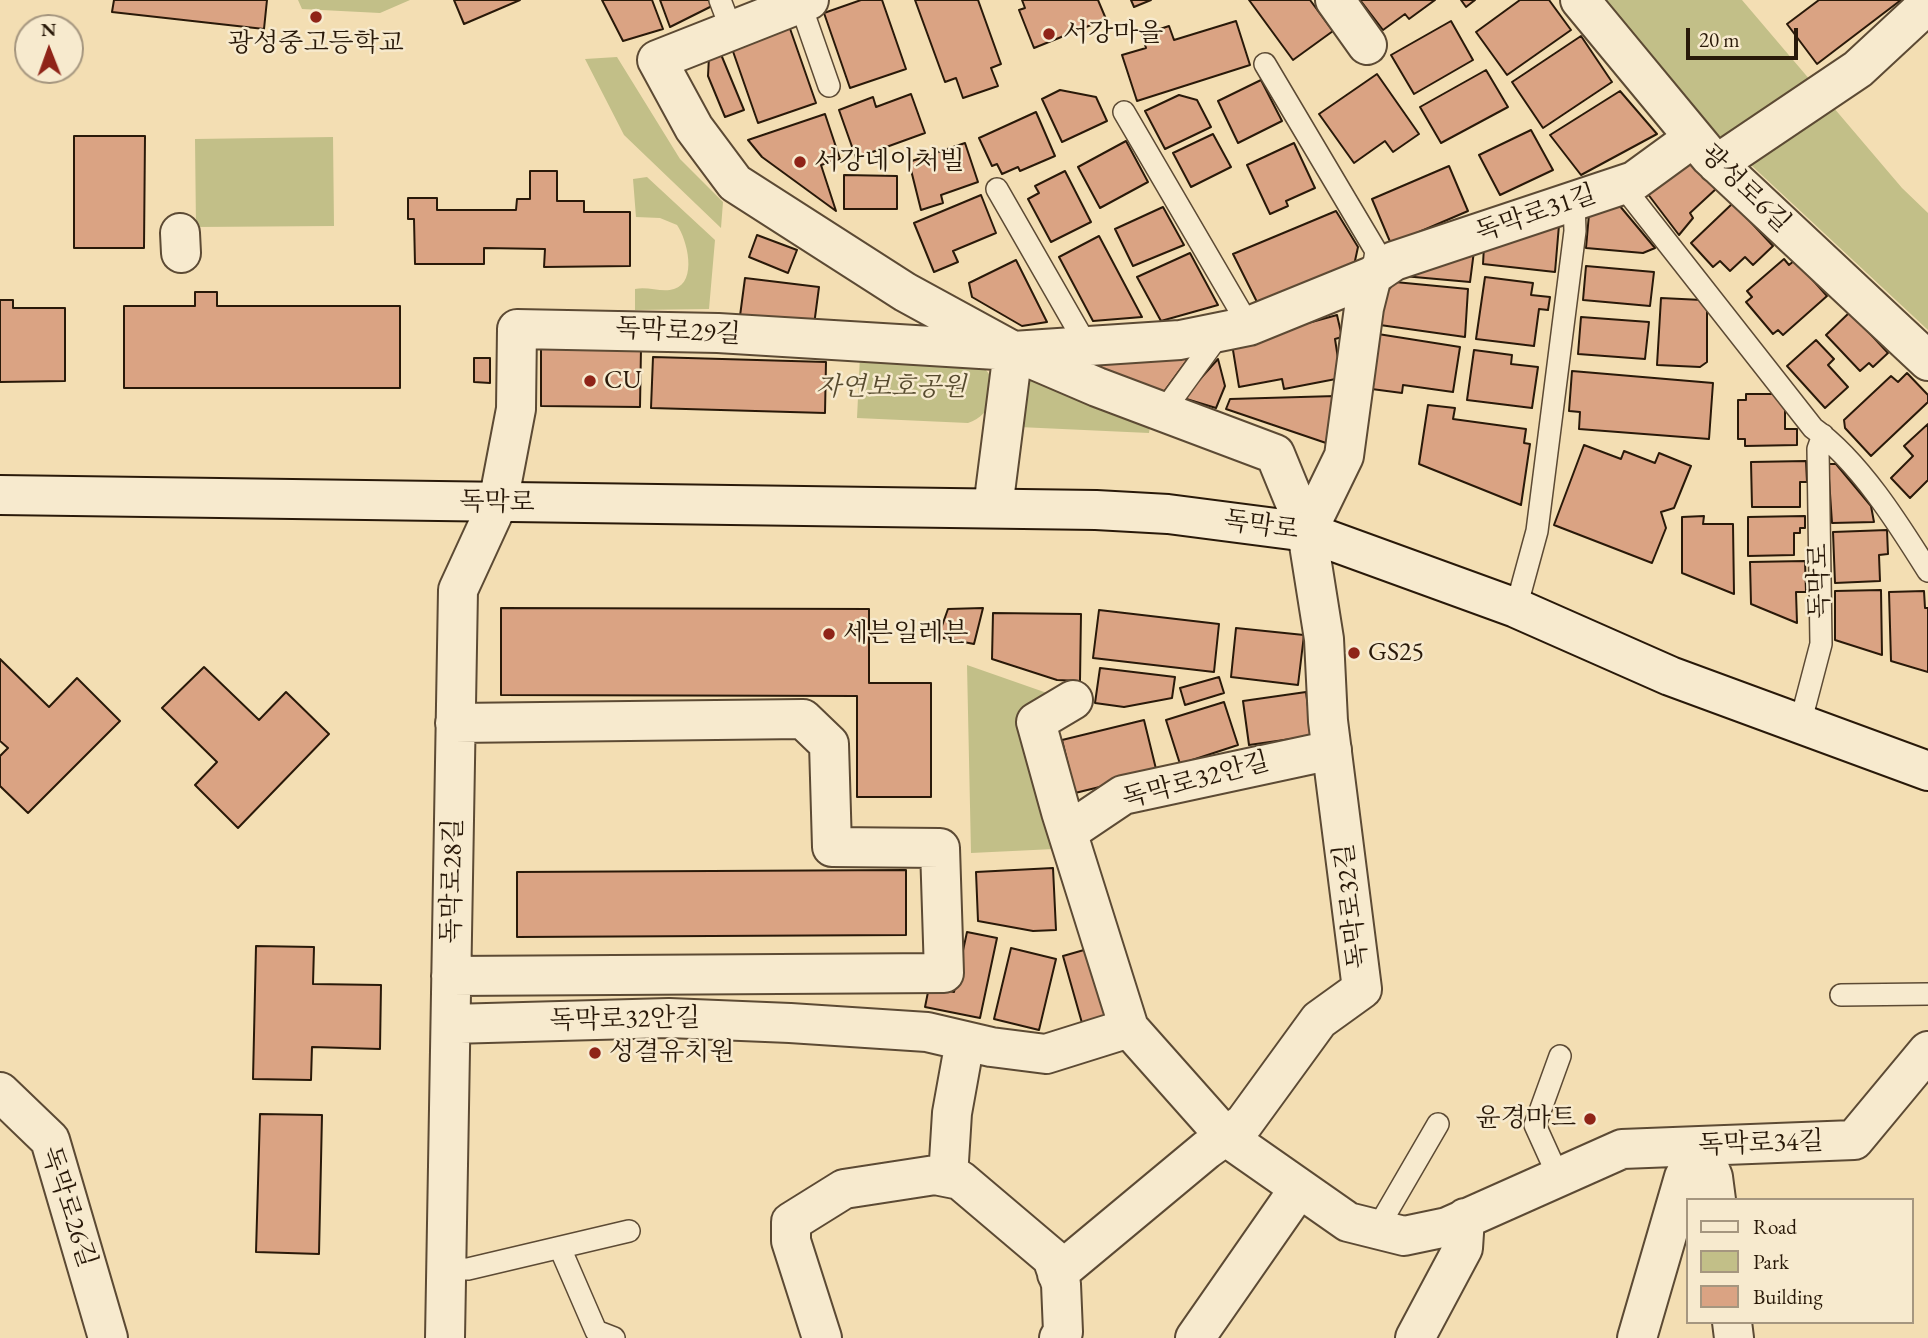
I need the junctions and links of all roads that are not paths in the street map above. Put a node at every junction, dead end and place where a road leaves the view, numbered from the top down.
1 (1335, 0) edge
2 (1580, 0) edge
3 (805, 2) edge
4 (1928, 4) edge
5 (726, 14) edge
6 (1367, 45) dead end
7 (1265, 64) dead end
8 (828, 86) dead end
9 (1124, 112) dead end
10 (1705, 151) junction
11 (1622, 185) junction
12 (997, 189) dead end
13 (1574, 202) junction
14 (1372, 276) junction
15 (1235, 329) junction
16 (1087, 346) junction
17 (1013, 351) junction
18 (1928, 361) edge
19 (1163, 412) junction
20 (1823, 435) junction
21 (0, 495) edge
22 (498, 503) junction
23 (993, 508) junction
24 (1307, 532) junction
25 (1928, 571) edge
26 (1516, 608) junction
27 (1073, 700) dead end
28 (455, 723) junction
29 (1801, 724) junction
30 (1332, 750) junction
31 (1927, 767) edge
32 (1068, 832) junction
33 (451, 976) junction
34 (1928, 994) edge
35 (1841, 995) dead end
36 (451, 1024) junction
37 (1129, 1028) junction
38 (965, 1041) junction
39 (1928, 1051) edge
40 (1560, 1056) dead end
41 (0, 1092) edge
42 (1438, 1124) dead end
43 (1225, 1136) junction
44 (1701, 1147) junction
45 (948, 1177) junction
46 (1559, 1178) junction
47 (1298, 1190) junction
48 (1716, 1198) edge
49 (1465, 1218) junction
50 (1377, 1229) junction
51 (629, 1231) dead end
52 (560, 1248) junction
53 (447, 1269) junction
54 (1057, 1274) junction
55 (108, 1338) edge
56 (445, 1338) edge
57 (614, 1338) edge
58 (822, 1338) edge
59 (1059, 1338) edge
60 (1195, 1338) edge
61 (1415, 1338) edge
62 (1637, 1338) edge

1 - 6 street
2 - 10 street, 광성로6길
3 - 5 street, 독막로29길
3 - 8 lane, 독막로29길
4 - 10 street, 독막로31길
5 - 17 street, 독막로29길
7 - 14 lane
9 - 15 lane
10 - 11 street, 독막로31길
10 - 18 street, 광성로6길
11 - 13 street, 독막로31길
11 - 20 lane
12 - 16 lane
13 - 14 street, 독막로31길
13 - 26 lane
14 - 15 street
14 - 24 street
15 - 16 street
15 - 19 lane
16 - 17 street
17 - 19 street, 독막로29길
17 - 22 street, 독막로29길
17 - 23 street
19 - 24 street, 독막로29길
20 - 25 lane
20 - 29 lane, 독막로
21 - 22 street, 독막로
22 - 23 street, 독막로
22 - 28 street, 독막로28길
23 - 24 street, 독막로
24 - 26 street, 독막로
24 - 30 street, 독막로32길
26 - 29 street, 독막로
27 - 32 street
28 - 33 street, 독막로28길
28 - 33 street
29 - 31 street, 독막로
30 - 32 street, 독막로32안길
30 - 43 street, 독막로32길
32 - 37 street
33 - 36 street, 독막로28길
34 - 35 lane
36 - 38 street, 독막로32안길
36 - 53 street, 독막로28길
37 - 38 street, 독막로32안길
37 - 43 street
38 - 45 street
39 - 44 street, 독막로34길
40 - 46 lane
41 - 55 street, 독막로26길
42 - 50 lane
43 - 47 street, 독막로34길
43 - 54 street, 독막로32길
44 - 46 street, 독막로34길
44 - 48 street
44 - 62 street
45 - 54 street
45 - 58 street
46 - 49 street, 독막로34길
47 - 50 street, 독막로34길
47 - 60 street
49 - 50 street, 독막로34길
49 - 61 street
51 - 52 lane
52 - 53 lane
52 - 57 lane
53 - 56 street, 독막로28길
54 - 59 street

